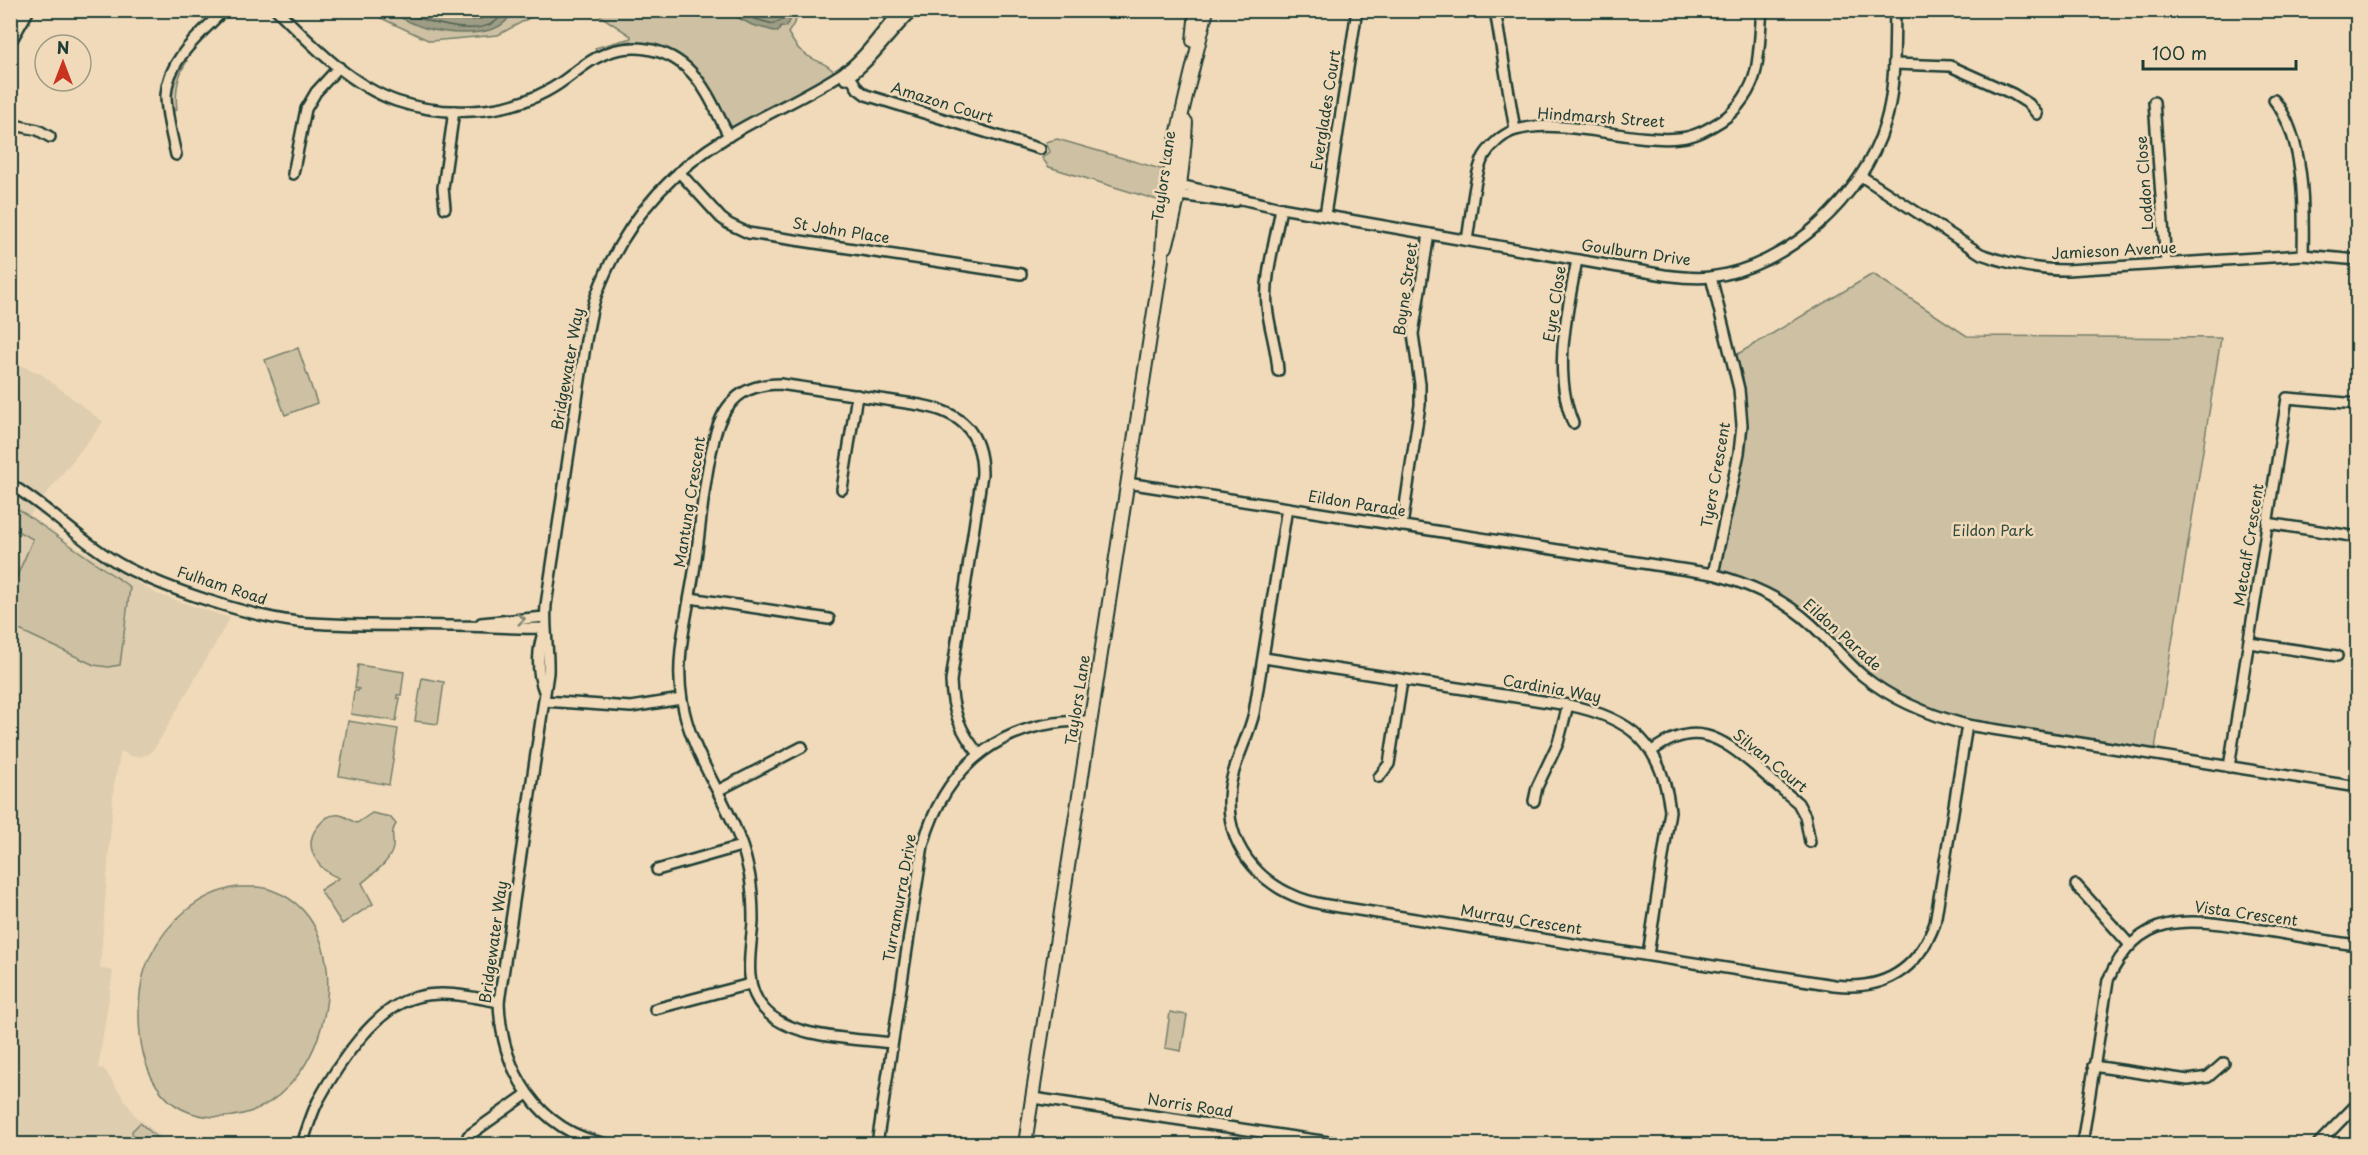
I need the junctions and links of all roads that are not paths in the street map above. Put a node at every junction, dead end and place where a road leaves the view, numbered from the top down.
1 (29, 10) edge
2 (224, 10) edge
3 (277, 10) edge
4 (903, 10) edge
5 (914, 10) edge
6 (1196, 10) edge
7 (1207, 10) edge
8 (1357, 10) edge
9 (1495, 10) edge
10 (1761, 10) edge
11 (1895, 10) edge
12 (10, 12) edge
13 (23, 19) junction
14 (10, 43) edge
15 (1894, 64) junction
16 (339, 67) junction
17 (848, 73) junction
18 (1190, 75) junction
19 (2274, 100) dead end
20 (2154, 102) dead end
21 (454, 111) junction
22 (2037, 114) dead end
23 (10, 124) edge
24 (1515, 130) junction
25 (729, 136) junction
26 (50, 137) dead end
27 (1040, 149) dead end
28 (176, 155) dead end
29 (679, 172) junction
30 (293, 174) dead end
31 (1861, 177) junction
32 (1173, 189) junction
33 (445, 208) dead end
34 (1281, 208) junction
35 (1324, 215) junction
36 (1429, 234) junction
37 (1467, 240) junction
38 (2303, 255) junction
39 (1577, 260) junction
40 (2358, 260) edge
41 (2166, 263) junction
42 (1021, 274) dead end
43 (1711, 277) junction
44 (1278, 371) dead end
45 (857, 395) junction
46 (2358, 404) edge
47 (1573, 423) dead end
48 (1127, 483) junction
49 (10, 484) edge
50 (842, 489) dead end
51 (1287, 508) junction
52 (2268, 523) junction
53 (1402, 526) junction
54 (2358, 537) edge
55 (1713, 574) junction
56 (690, 598) junction
57 (545, 617) junction
58 (830, 619) dead end
59 (455, 626) junction
60 (545, 628) junction
61 (2249, 643) junction
62 (2337, 656) dead end
63 (1264, 658) junction
64 (1402, 681) junction
65 (544, 697) junction
66 (681, 699) junction
67 (1568, 705) junction
68 (1090, 721) junction
69 (1967, 725) junction
70 (802, 747) dead end
71 (1652, 751) junction
72 (979, 754) junction
73 (2229, 767) junction
74 (1379, 777) dead end
75 (2358, 787) edge
76 (719, 790) junction
77 (1534, 801) dead end
78 (1810, 842) dead end
79 (741, 846) junction
80 (657, 870) dead end
81 (2076, 885) dead end
82 (2130, 945) junction
83 (2357, 945) edge
84 (1648, 955) junction
85 (750, 984) junction
86 (499, 1002) junction
87 (655, 1009) dead end
88 (892, 1043) junction
89 (2224, 1064) dead end
90 (2093, 1066) junction
91 (527, 1094) junction
92 (1033, 1098) junction
93 (2358, 1104) edge
94 (468, 1136) dead end
95 (302, 1144) edge
96 (607, 1144) edge
97 (877, 1144) edge
98 (1026, 1144) edge
99 (1342, 1144) edge
100 (2082, 1144) edge
101 (2318, 1144) edge

1 - 13 street
2 - 28 street
3 - 16 street
4 - 17 street, Bridgewater Way
5 - 17 street, Bridgewater Way
6 - 18 main road, Taylors Lane
7 - 18 main road, Taylors Lane
8 - 35 street, Everglades Court
9 - 24 street
10 - 24 street, Hindmarsh Street
11 - 15 street, Goulburn Drive
12 - 13 street
13 - 14 street
15 - 22 street
15 - 31 street, Goulburn Drive
16 - 21 street
16 - 30 street
17 - 25 street, Bridgewater Way
17 - 27 street, Amazon Court
18 - 32 main road, Taylors Lane
19 - 38 street
20 - 41 street, Loddon Close
21 - 25 street
21 - 33 street
23 - 26 street
24 - 37 street
25 - 29 street, Bridgewater Way
29 - 42 street, St John Place
29 - 57 street, Bridgewater Way
31 - 41 street, Jamieson Avenue
31 - 43 street, Goulburn Drive
32 - 34 street, Goulburn Drive
32 - 48 main road, Taylors Lane
34 - 35 street, Goulburn Drive
34 - 44 street
35 - 36 street, Goulburn Drive
36 - 37 street, Goulburn Drive
36 - 53 street, Boyne Street
37 - 39 street, Goulburn Drive
38 - 40 street, Jamieson Avenue
38 - 41 street, Jamieson Avenue
39 - 43 street, Goulburn Drive
39 - 47 street, Eyre Close
43 - 55 street, Tyers Crescent
45 - 50 street
45 - 56 street, Mantung Crescent
45 - 72 street, Mantung Crescent
46 - 52 street, Metcalf Crescent
48 - 51 street, Eildon Parade
48 - 68 main road, Taylors Lane
49 - 59 street, Fulham Road
51 - 53 street, Eildon Parade
51 - 63 street, Murray Crescent
52 - 54 street
52 - 61 street, Metcalf Crescent
53 - 55 street, Eildon Parade
55 - 69 street, Eildon Parade
56 - 58 street
56 - 66 street, Mantung Crescent
59 -> 57 street, Fulham Road
57 - 60 street, Bridgewater Way
59 - 60 street, Fulham Road
60 - 65 street, Bridgewater Way
61 - 62 street
61 - 73 street, Metcalf Crescent
63 - 64 street, Cardinia Way
63 - 84 street, Murray Crescent
64 - 67 street, Cardinia Way
64 - 74 street
65 - 66 street
65 - 86 street, Bridgewater Way
66 - 76 street, Mantung Crescent
67 - 71 street, Cardinia Way
67 - 77 street
68 - 72 street, Turramurra Drive
68 - 92 main road, Taylors Lane
69 - 73 street, Eildon Parade
69 - 84 street, Murray Crescent
70 - 76 street
71 - 78 street, Silvan Court
71 - 84 street, Cardinia Way
72 - 88 street, Turramurra Drive
73 - 75 street, Eildon Parade
76 - 79 street, Mantung Crescent
79 - 80 street
79 - 85 street, Mantung Crescent
81 - 82 street
82 - 83 street, Vista Crescent
82 - 90 street, Vista Crescent
85 - 87 street
85 - 88 street
86 - 91 street, Bridgewater Way
86 - 95 street
88 - 97 street, Turramurra Drive
89 - 90 street
90 - 100 street, Vista Crescent
91 - 94 street
91 - 96 street, Bridgewater Way
92 - 98 main road, Taylors Lane
92 - 99 street, Norris Road
93 - 101 street

